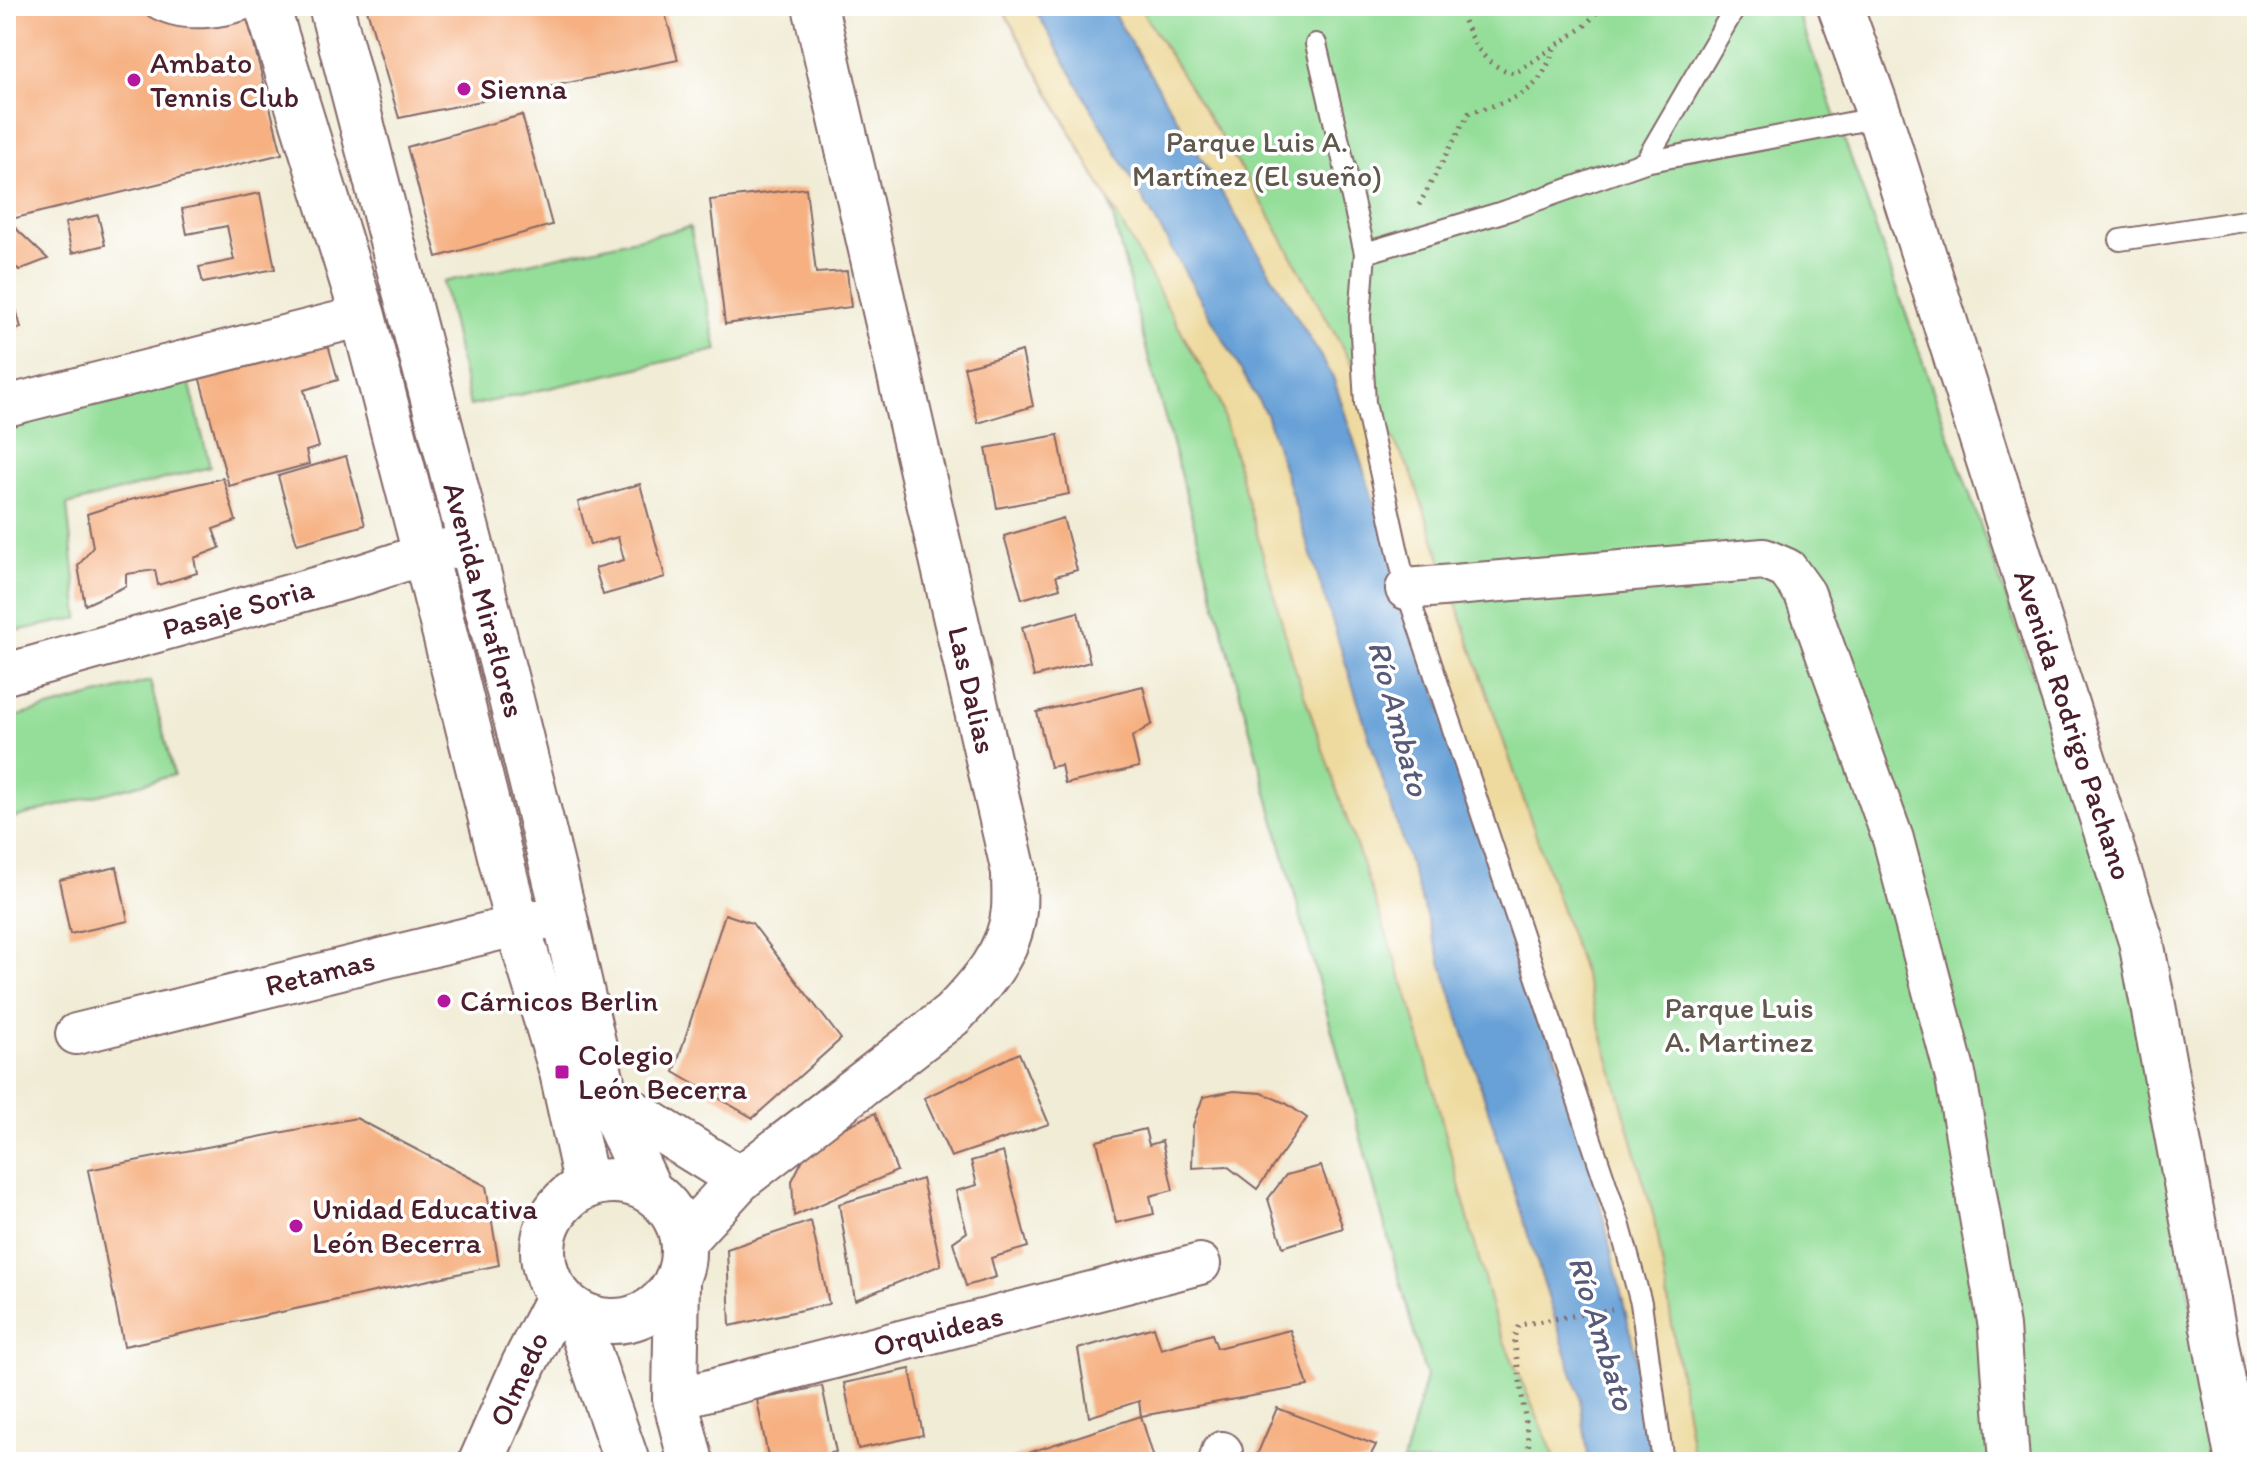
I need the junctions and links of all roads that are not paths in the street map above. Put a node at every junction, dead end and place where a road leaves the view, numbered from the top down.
1 (153, 6) edge
2 (254, 6) edge
3 (267, 6) edge
4 (331, 6) edge
5 (815, 6) edge
6 (1736, 6) edge
7 (1840, 6) edge
8 (186, 11) edge
9 (1316, 44) dead end
10 (1880, 117) junction
11 (1645, 162) junction
12 (2257, 219) edge
13 (2120, 240) dead end
14 (1365, 253) junction
15 (363, 316) junction
16 (6, 406) edge
17 (469, 544) junction
18 (425, 554) junction
19 (1406, 589) junction
20 (6, 674) edge
21 (511, 699) junction
22 (463, 711) junction
23 (564, 914) junction
24 (517, 924) junction
25 (76, 1034) dead end
26 (605, 1095) junction
27 (740, 1179) junction
28 (587, 1186) junction
29 (649, 1189) junction
30 (680, 1261) junction
31 (1200, 1264) dead end
32 (567, 1303) junction
33 (675, 1399) junction
34 (481, 1462) edge
35 (627, 1462) edge
36 (691, 1462) edge
37 (1663, 1462) edge
38 (2009, 1462) edge
39 (2238, 1462) edge

1 - 8 lane
2 - 8 lane
3 - 15 main road, Avenida Miraflores
4 - 17 main road, Avenida Miraflores
5 - 27 main road, Las Dalias
6 - 11 lane
7 - 10 main road, Avenida Rodrigo Pachano
9 - 14 lane
10 - 11 lane
10 - 39 main road, Avenida Rodrigo Pachano
11 - 14 lane
12 - 13 lane
14 - 19 lane
15 - 16 street
15 - 18 main road, Avenida Miraflores
17 - 18 street, Pasaje Soria
17 - 21 main road, Avenida Miraflores
18 - 20 street, Pasaje Soria
18 - 22 main road, Avenida Miraflores
19 - 37 lane
19 - 38 street
21 - 22 street
21 - 23 main road, Avenida Miraflores
22 - 24 main road, Avenida Miraflores
23 - 24 street, Retamas
23 - 26 main road, Avenida Miraflores
24 - 25 street, Retamas
24 - 28 main road, Avenida Miraflores
26 - 27 main road
26 - 29 main road, Avenida Miraflores
27 - 30 main road, Las Dalias
28 - 29 main road
28 - 32 main road
29 - 30 main road
30 - 32 main road
30 - 33 main road
31 - 33 street, Orquideas
32 - 34 main road, Olmedo
32 - 35 main road
33 - 36 main road

